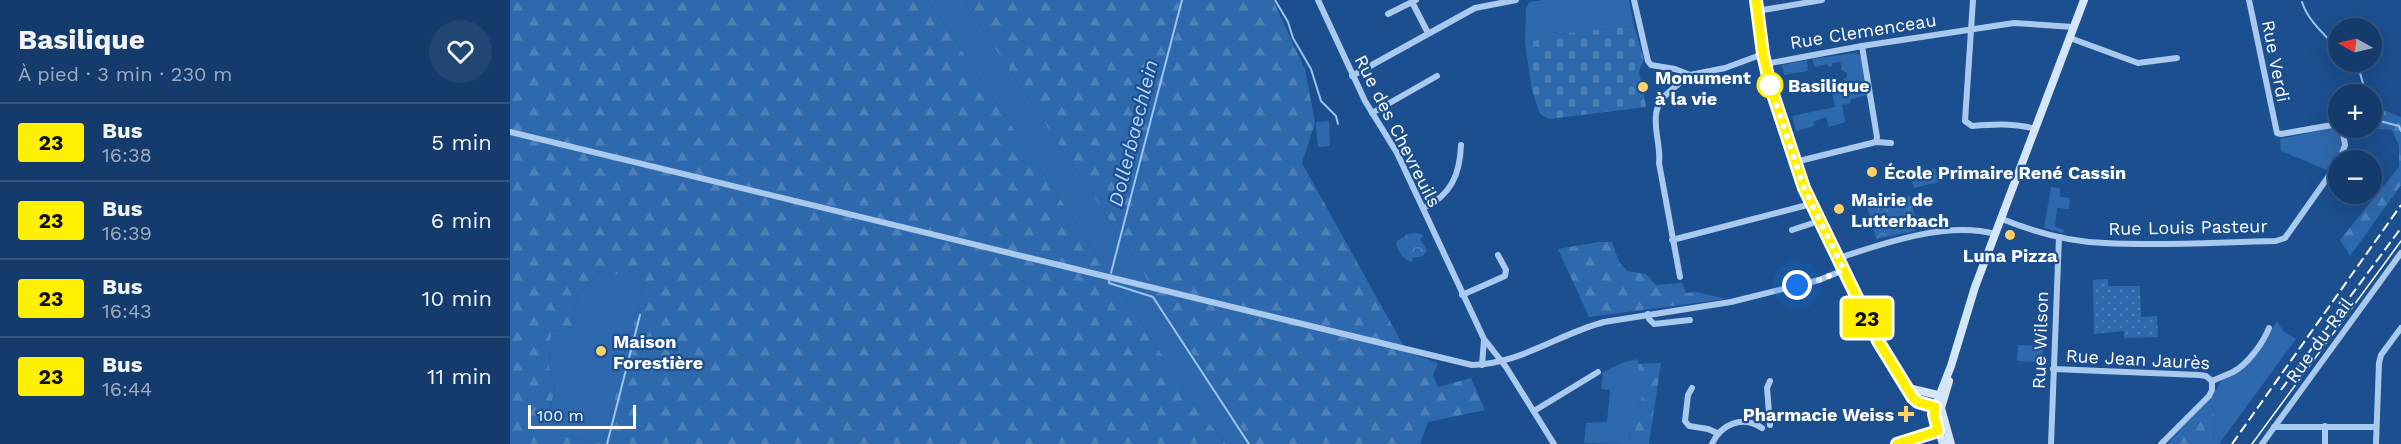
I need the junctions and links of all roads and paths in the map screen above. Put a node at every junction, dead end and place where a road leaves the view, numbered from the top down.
1 (1318, 0) edge
2 (1516, 0) edge
3 (1634, 0) edge
4 (1756, 0) edge
5 (1822, 0) edge
6 (1973, 0) edge
7 (2084, 0) edge
8 (2249, 0) edge
9 (1414, 1) edge
10 (1506, 1) edge
11 (1757, 11) junction
12 (1388, 14) dead end
13 (2074, 27) junction
14 (1972, 28) junction
15 (1428, 33) junction
16 (2070, 38) junction
17 (1862, 46) junction
18 (2177, 58) dead end
19 (1764, 59) junction
20 (1690, 75) junction
21 (1352, 76) junction
22 (1437, 76) dead end
23 (1372, 113) junction
24 (2328, 126) edge
25 (2036, 129) junction
26 (510, 132) edge
27 (1876, 142) junction
28 (1891, 143) dead end
29 (1461, 144) dead end
30 (1795, 162) junction
31 (2328, 177) edge
32 (1811, 204) junction
33 (1423, 208) junction
34 (2002, 219) junction
35 (1819, 221) junction
36 (1792, 230) dead end
37 (1995, 234) junction
38 (2059, 237) junction
39 (1672, 240) junction
40 (2401, 253) edge
41 (1498, 255) dead end
42 (1839, 258) junction
43 (1844, 270) junction
44 (1680, 277) dead end
45 (1462, 295) junction
46 (1648, 314) junction
47 (1690, 320) dead end
48 (2269, 328) dead end
49 (2401, 328) edge
50 (1484, 339) junction
51 (1503, 362) junction
52 (1482, 365) junction
53 (2053, 369) junction
54 (1598, 372) dead end
55 (1770, 381) dead end
56 (2211, 381) junction
57 (1692, 388) dead end
58 (1908, 388) junction
59 (1941, 396) junction
60 (1938, 407) junction
61 (1534, 411) junction
62 (2279, 420) junction
63 (1770, 425) dead end
64 (2290, 426) junction
65 (2325, 426) junction
66 (2274, 427) junction
67 (2376, 427) junction
68 (1762, 428) dead end
69 (1942, 429) junction
70 (1717, 433) junction
71 (1554, 444) edge
72 (1712, 444) edge
73 (1897, 444) edge
74 (1943, 444) edge
75 (1952, 444) edge
76 (2051, 444) edge
77 (2162, 444) edge
78 (2262, 444) edge
79 (2325, 444) edge
80 (2376, 444) edge

1 - 21 street, Rue des Chevreuils
2 - 10 street
3 - 20 street
4 - 11 main road
5 - 11 street
6 - 14 street
7 - 13 main road
8 - 24 street, Rue Verdi
9 - 12 street
9 - 15 street
10 - 15 street
11 - 19 main road
13 - 14 street, Rue Clemenceau
13 - 16 main road
14 - 17 street, Rue Clemenceau
14 - 25 street
15 - 21 street
16 - 18 street
16 - 25 main road
17 - 19 street, Rue Clemenceau
17 - 27 street
19 - 20 street, Rue Clemenceau
19 - 30 main road
20 - 39 street
21 - 23 street, Rue des Chevreuils
22 - 23 street
23 - 33 street, Rue des Chevreuils
25 - 34 main road
26 - 52 street
27 - 28 street
27 - 30 street
29 - 33 street
30 - 32 main road
31 - 38 street, Rue Louis Pasteur
32 - 35 main road
32 - 39 street
33 - 45 street, Rue des Chevreuils
34 - 37 main road
34 - 38 street, Rue Louis Pasteur
35 - 36 street
35 - 42 main road
37 - 42 street
37 - 59 main road
38 - 53 street, Rue Wilson
39 - 44 street
40 - 62 street, Rue du Rail
41 - 45 street
42 - 43 main road
43 - 46 street
43 - 58 main road
45 - 50 street, Rue des Chevreuils
46 - 47 street
46 - 51 street
48 - 56 street, Rue Jean Jaurès
49 - 67 street
50 - 51 street, Rue des Chevreuils
50 - 52 street
51 - 52 street
51 - 61 street, Rue des Chevreuils
53 - 56 street, Rue Jean Jaurès
53 - 76 street, Rue Wilson
54 - 61 street
55 - 63 street
56 - 77 street
57 - 70 street
58 - 59 main road
58 - 60 main road
59 - 60 main road
60 - 69 main road
61 - 71 street, Rue des Chevreuils
62 - 64 street
62 - 66 street, Rue du Rail
64 - 65 street
64 - 66 street
65 - 67 street
65 - 79 street
66 - 78 street, Rue du Rail
67 - 80 street
68 - 70 street
69 - 73 street
69 - 74 main road
69 - 75 main road
70 - 72 street

